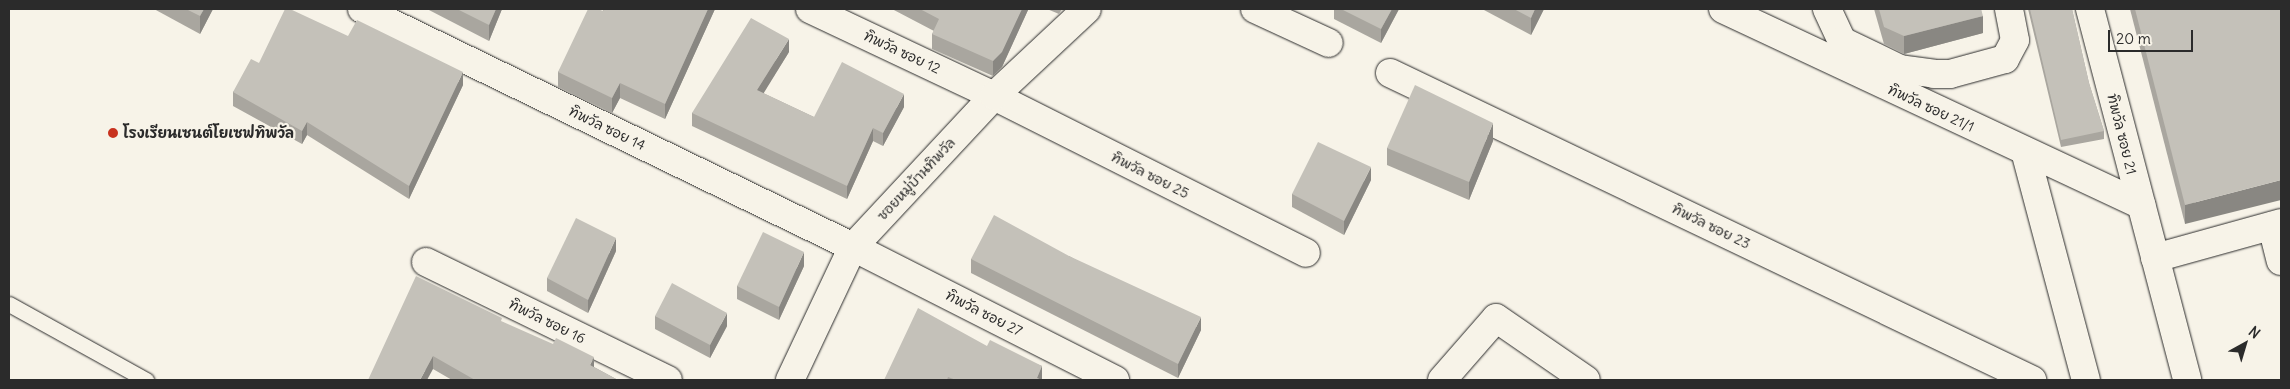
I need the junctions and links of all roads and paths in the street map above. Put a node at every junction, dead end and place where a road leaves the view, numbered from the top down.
1 (362, 9) edge
2 (810, 9) edge
3 (1087, 9) edge
4 (1255, 9) edge
5 (1723, 9) edge
6 (1827, 9) edge
7 (2009, 9) edge
8 (2090, 9) edge
9 (1329, 44) dead end
10 (1390, 73) dead end
11 (994, 96) junction
12 (2025, 151) junction
13 (2141, 205) junction
14 (2277, 224) edge
15 (853, 247) junction
16 (1306, 254) dead end
17 (2154, 258) junction
18 (2281, 261) edge
19 (426, 262) dead end
20 (9, 304) edge
21 (146, 380) edge
22 (668, 380) edge
23 (790, 380) edge
24 (1115, 380) edge
25 (1442, 380) edge
26 (1586, 380) edge
27 (2032, 380) edge
28 (2086, 380) edge
29 (2187, 380) edge

1 - 15 street, ทิพวัล ซอย 14
2 - 11 street, ทิพวัล ซอย 12
3 - 11 street, ซอยหมู่บ้านทิพวัล
4 - 9 street
5 - 12 street, ทิพวัล ซอย 21/1
6 - 7 street
8 - 13 street, ทิพวัล ซอย 21
10 - 27 street, ทิพวัล ซอย 23
11 - 15 street, ซอยหมู่บ้านทิพวัล
11 - 16 street, ทิพวัล ซอย 25
12 - 13 street, ทิพวัล ซอย 21/1
12 - 28 street
13 - 17 street, ทิพวัล ซอย 21
14 - 17 street
14 - 18 street
15 - 23 street, ซอยหมู่บ้านทิพวัล
15 - 24 street, ทิพวัล ซอย 27
17 - 29 street, ทิพวัล ซอย 21
19 - 22 street, ทิพวัล ซอย 16
20 - 21 lane
25 - 26 street

